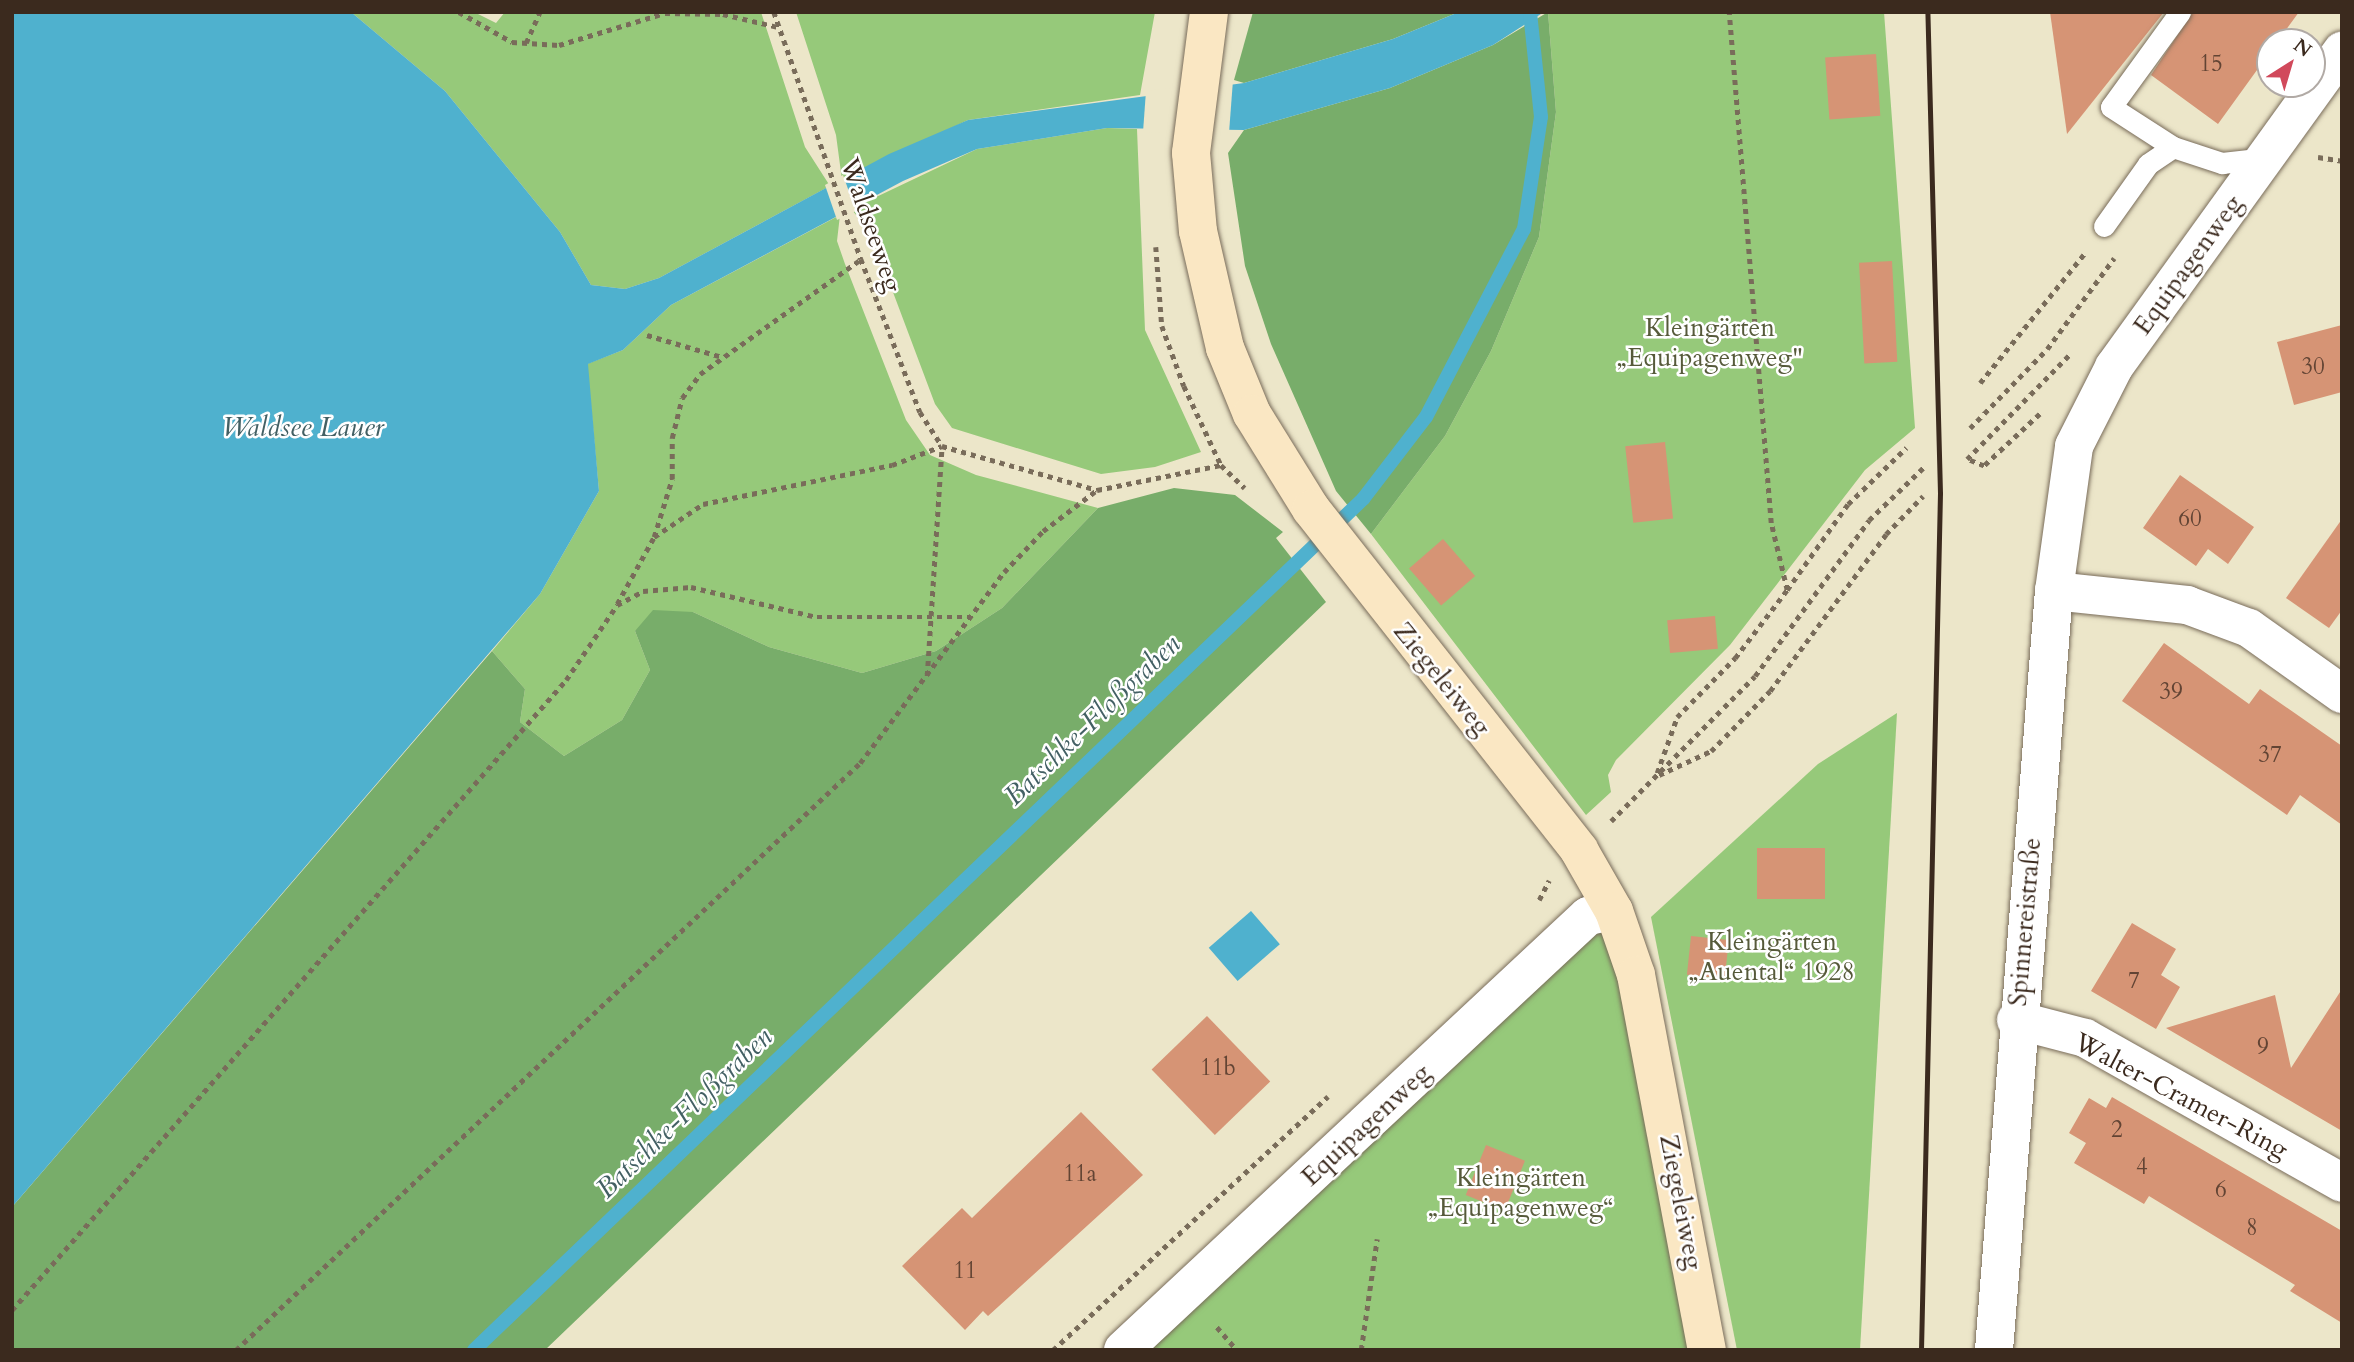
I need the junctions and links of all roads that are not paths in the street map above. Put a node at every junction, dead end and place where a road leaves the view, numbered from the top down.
1 (1209, 12) edge
2 (2180, 12) edge
3 (2342, 51) edge
4 (2173, 147) junction
5 (2265, 158) junction
6 (2104, 226) road end
7 (2063, 494) joint
8 (2054, 591) junction
9 (2342, 694) edge
10 (1614, 911) junction
11 (2016, 1020) junction
12 (2342, 1183) edge
13 (1123, 1350) edge
14 (1707, 1350) edge
15 (1994, 1350) edge

1 - 10 main road, Ziegeleiweg
2 - 4 lane
3 - 5 street, Equipagenweg
4 - 5 lane
4 - 6 lane
5 - 7 street, Equipagenweg
7 - 8 street, Spinnereistraße
8 - 9 street
8 - 11 street, Spinnereistraße
10 - 13 street, Equipagenweg
10 - 14 main road, Ziegeleiweg
11 - 12 street, Walter-Cramer-Ring
11 - 15 street, Spinnereistraße

